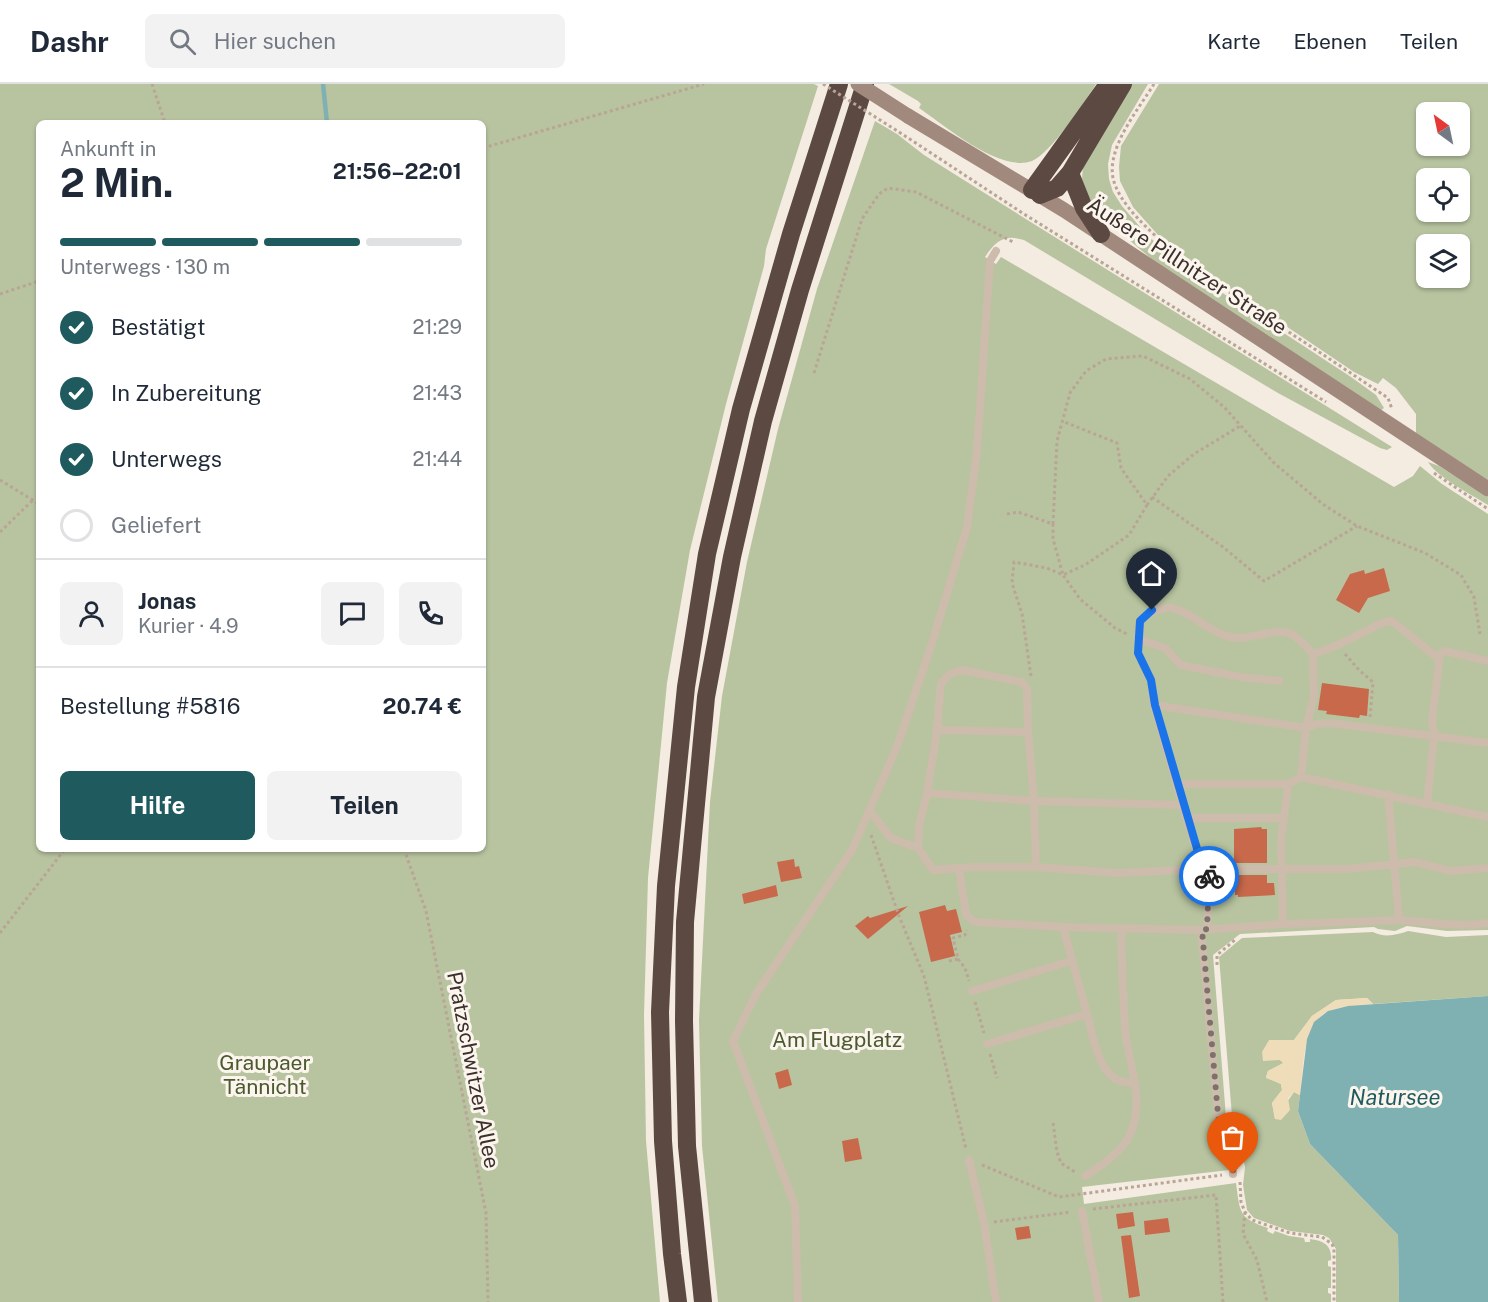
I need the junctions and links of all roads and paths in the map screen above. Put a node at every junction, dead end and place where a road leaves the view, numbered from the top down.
1 (152, 84) edge
2 (704, 84) edge
3 (823, 84) edge
4 (838, 84) edge
5 (858, 84) edge
6 (865, 84) edge
7 (1107, 84) edge
8 (1123, 84) edge
9 (1154, 84) edge
10 (164, 120) edge
11 (486, 146) edge
12 (1070, 173) junction
13 (1036, 193) junction
14 (1101, 234) junction
15 (1015, 243) dead end
16 (996, 251) dead end
17 (36, 282) edge
18 (0, 294) edge
19 (814, 373) dead end
20 (1326, 402) dead end
21 (1062, 420) junction
22 (1240, 426) junction
23 (1392, 426) junction
24 (1430, 469) dead end
25 (0, 480) edge
26 (1488, 489) edge
27 (1152, 497) junction
28 (33, 500) junction
29 (36, 502) edge
30 (1147, 505) junction
31 (1488, 509) edge
32 (1007, 514) dead end
33 (1053, 524) junction
34 (1358, 526) junction
35 (0, 532) edge
36 (1063, 575) junction
37 (1480, 634) dead end
38 (1138, 639) junction
39 (1338, 645) junction
40 (1313, 654) junction
41 (1439, 659) junction
42 (1488, 661) edge
43 (1279, 681) dead end
44 (1027, 688) junction
45 (1155, 705) junction
46 (1306, 728) junction
47 (1369, 728) junction
48 (937, 730) junction
49 (1028, 732) junction
50 (1434, 736) junction
51 (1488, 743) edge
52 (1302, 777) junction
53 (1177, 784) junction
54 (1288, 784) junction
55 (927, 793) junction
56 (1388, 794) junction
57 (1034, 801) junction
58 (1427, 803) junction
59 (1183, 805) junction
60 (873, 815) dead end
61 (1488, 817) edge
62 (1186, 818) junction
63 (1284, 818) junction
64 (863, 823) junction
65 (918, 848) junction
66 (63, 852) edge
67 (405, 852) edge
68 (1393, 863) junction
69 (1036, 867) junction
70 (959, 868) junction
71 (1488, 868) edge
72 (1206, 869) junction
73 (1282, 870) junction
74 (972, 920) junction
75 (1399, 920) junction
76 (1488, 923) edge
77 (1282, 924) junction
78 (1064, 927) junction
79 (1121, 928) junction
80 (1204, 930) junction
81 (0, 933) edge
82 (1239, 937) dead end
83 (1216, 946) dead end
84 (1221, 952) junction
85 (958, 959) junction
86 (1071, 961) junction
87 (949, 962) dead end
88 (1217, 967) dead end
89 (972, 991) junction
90 (1087, 1014) junction
91 (987, 1044) junction
92 (997, 1078) dead end
93 (1135, 1082) junction
94 (1228, 1116) dead end
95 (1053, 1123) dead end
96 (969, 1160) junction
97 (1238, 1173) junction
98 (1085, 1176) joint
99 (1082, 1211) junction
100 (1245, 1212) junction
101 (984, 1223) junction
102 (488, 1302) edge
103 (678, 1302) edge
104 (703, 1302) edge
105 (798, 1302) edge
106 (996, 1302) edge
107 (1099, 1302) edge
108 (1223, 1302) edge
109 (1267, 1302) edge
110 (1334, 1302) edge

1 - 10 path
2 - 11 path
3 - 20 path, bridge
4 - 103 highway
5 - 13 main road, Äußere Pillnitzer Straße, bridge
6 - 104 highway
7 - 13 highway
8 - 12 highway
9 - 23 path
12 - 13 highway
12 - 14 highway
13 - 14 main road, Äußere Pillnitzer Straße
14 - 23 main road, Äußere Pillnitzer Straße
15 - 19 path
16 - 64 lane
17 - 18 path
21 - 22 path
21 - 30 path
21 - 33 path
22 - 27 path
22 - 34 path
23 - 26 main road, Äußere Pillnitzer Straße
24 - 31 path
25 - 28 path
27 - 30 path
27 - 34 path
28 - 29 path
28 - 35 path
30 - 36 path
32 - 33 path
33 - 36 path
34 - 37 path
36 - 38 path
36 - 44 path
38 - 40 lane
38 - 43 lane
38 - 45 lane
39 - 40 lane
39 - 41 lane
39 - 47 path
40 - 46 lane
41 - 42 lane
41 - 50 lane
44 - 48 lane
44 - 49 lane
45 - 46 lane
45 - 53 lane
46 - 47 lane
46 - 52 lane
47 - 50 lane
48 - 49 lane
48 - 55 lane
49 - 57 lane
50 - 51 lane
50 - 58 lane
52 - 54 lane
52 - 56 lane
53 - 54 lane
53 - 59 lane
54 - 63 lane
55 - 57 lane
55 - 65 lane
56 - 58 lane
56 - 68 lane
57 - 59 lane
57 - 69 lane
58 - 61 lane
59 - 62 lane
60 - 65 lane
62 - 63 lane
62 - 72 lane
63 - 73 lane
64 - 96 path
64 - 105 lane
65 - 70 lane
66 - 81 path
67 - 102 path, Pratzschwitzer Allee
68 - 71 lane
68 - 73 lane
68 - 75 lane
69 - 70 lane
69 - 72 lane
70 - 74 lane
72 - 73 lane
72 - 80 lane
73 - 77 lane
74 - 78 lane
74 - 85 path
75 - 76 lane
75 - 77 lane
77 - 80 lane
78 - 79 lane
78 - 86 lane
79 - 80 lane
79 - 93 lane
80 - 97 lane
82 - 84 path
83 - 84 path
84 - 88 path
85 - 87 path
85 - 89 path
86 - 89 lane
86 - 90 lane
89 - 91 path
90 - 91 lane
90 - 93 lane
91 - 92 path
93 - 98 lane
94 - 97 path
95 - 98 path
96 - 97 path
96 - 101 lane
97 - 100 path
99 - 101 path
99 - 107 lane
99 - 108 path
100 - 109 path
100 - 110 path
101 - 106 lane

